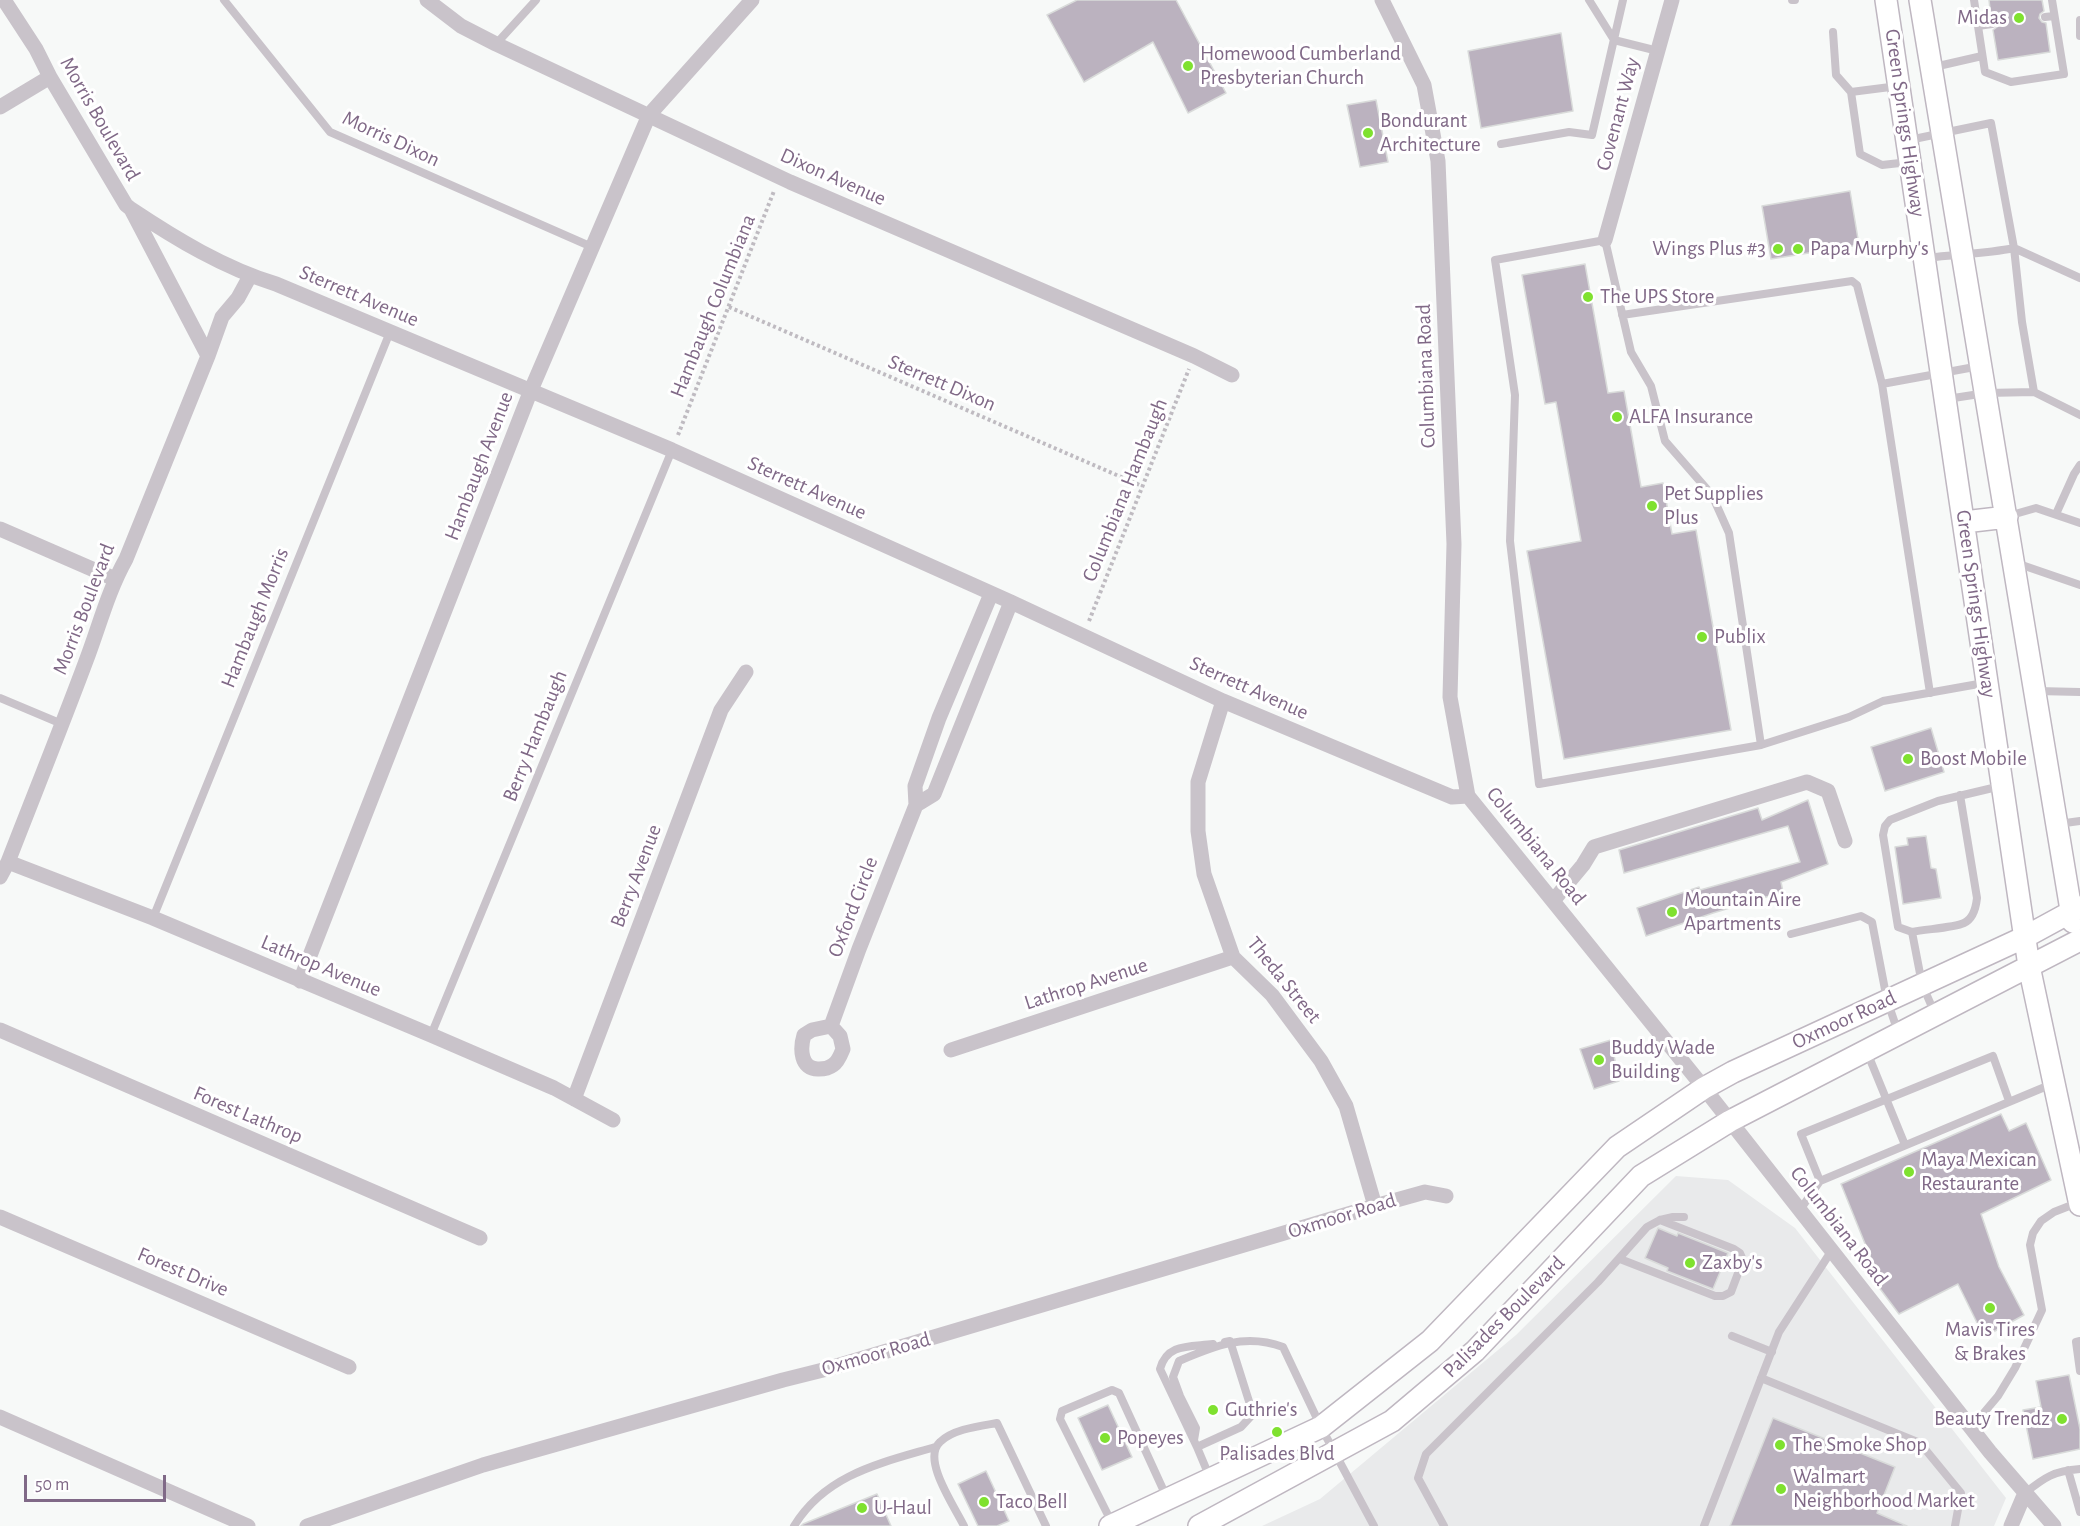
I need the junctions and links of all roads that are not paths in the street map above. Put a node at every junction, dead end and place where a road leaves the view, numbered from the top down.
1 (4, 0) edge
2 (224, 0) edge
3 (426, 0) edge
4 (536, 0) edge
5 (752, 0) edge
6 (1382, 0) edge
7 (1589, 0) edge
8 (1623, 0) edge
9 (1672, 0) edge
10 (1886, 0) edge
11 (1920, 0) edge
12 (1974, 0) edge
13 (2052, 0) edge
14 (2054, 16) junction
15 (2045, 17) dead end
16 (2080, 20) edge
17 (1992, 24) dead end
18 (1978, 26) junction
19 (1833, 32) dead end
20 (2080, 36) edge
21 (1614, 40) junction
22 (496, 44) junction
23 (1658, 51) junction
24 (1982, 56) junction
25 (1931, 68) junction
26 (50, 77) junction
27 (1899, 86) junction
28 (1851, 92) junction
29 (0, 107) edge
30 (649, 115) junction
31 (1942, 133) junction
32 (1907, 140) junction
33 (1501, 144) dead end
34 (1910, 162) junction
35 (131, 209) junction
36 (1605, 240) junction
37 (592, 247) junction
38 (2014, 248) junction
39 (1963, 254) junction
40 (1925, 258) junction
41 (250, 276) junction
42 (2080, 278) edge
43 (1622, 315) junction
44 (390, 332) junction
45 (208, 356) junction
46 (1981, 366) junction
47 (1942, 373) junction
48 (1232, 375) dead end
49 (1882, 384) junction
50 (531, 390) junction
51 (2034, 392) junction
52 (1986, 393) junction
53 (1945, 399) junction
54 (2080, 414) edge
55 (672, 450) junction
56 (2080, 465) edge
57 (2056, 514) junction
58 (2007, 517) junction
59 (1964, 522) junction
60 (2080, 523) edge
61 (0, 529) edge
62 (2014, 563) junction
63 (115, 579) junction
64 (2080, 585) edge
65 (991, 594) junction
66 (1011, 602) junction
67 (746, 672) dead end
68 (1988, 683) junction
69 (2036, 691) junction
70 (2080, 692) edge
71 (1930, 693) junction
72 (0, 698) edge
73 (1223, 701) junction
74 (939, 718) junction
75 (62, 724) junction
76 (961, 727) junction
77 (1761, 745) junction
78 (2003, 785) junction
79 (1960, 795) junction
80 (1468, 796) junction
81 (916, 805) junction
82 (2080, 821) edge
83 (2057, 824) junction
84 (1845, 841) dead end
85 (8, 861) junction
86 (0, 877) edge
87 (1553, 901) junction
88 (2076, 909) edge
89 (153, 918) junction
90 (1912, 932) junction
91 (1791, 934) dead end
92 (2025, 937) junction
93 (2079, 945) edge
94 (1233, 957) junction
95 (2029, 966) junction
96 (300, 981) junction
97 (1922, 984) junction
98 (1887, 1000) junction
99 (1936, 1014) junction
100 (831, 1026) dead end
101 (0, 1030) edge
102 (1899, 1033) junction
103 (431, 1035) junction
104 (951, 1050) dead end
105 (1866, 1050) junction
106 (2054, 1083) junction
107 (1704, 1088) junction
108 (574, 1099) junction
109 (1887, 1100) junction
110 (2009, 1101) junction
111 (613, 1119) dead end
112 (1730, 1121) junction
113 (1905, 1145) junction
114 (1617, 1147) joint
115 (1820, 1181) junction
116 (1446, 1196) dead end
117 (2080, 1204) edge
118 (1375, 1206) junction
119 (1800, 1210) junction
120 (0, 1216) edge
121 (1684, 1217) dead end
122 (1660, 1220) junction
123 (480, 1238) dead end
124 (1832, 1250) junction
125 (1620, 1259) junction
126 (1732, 1336) dead end
127 (1230, 1341) junction
128 (2080, 1341) edge
129 (1772, 1352) junction
130 (349, 1366) dead end
131 (2080, 1371) edge
132 (1761, 1377) junction
133 (0, 1417) edge
134 (1321, 1427) junction
135 (1971, 1428) junction
136 (1195, 1444) junction
137 (935, 1447) junction
138 (1334, 1452) junction
139 (2080, 1469) edge
140 (2068, 1470) junction
141 (1210, 1479) junction
142 (2025, 1493) junction
143 (1167, 1500) junction
144 (2080, 1512) edge
145 (1112, 1525) edge
146 (248, 1526) edge
147 (307, 1526) edge
148 (794, 1526) edge
149 (964, 1526) edge
150 (1046, 1526) edge
151 (1199, 1526) edge
152 (1374, 1526) edge
153 (1444, 1526) edge
154 (1704, 1526) edge
155 (1955, 1526) edge
156 (2011, 1526) edge
157 (2054, 1526) edge

1 - 26 street, Morris Boulevard
2 - 37 lane, Morris Dixon
3 - 22 street, Dixon Avenue
4 - 22 lane
5 - 30 street, Hambaugh Avenue
6 - 80 street, Columbiana Road
7 - 21 lane
8 - 21 lane
9 - 23 street, Covenant Way
10 - 27 main road, Green Springs Highway
11 - 25 main road, Green Springs Highway
12 - 18 lane
13 - 14 lane
14 - 15 lane
14 - 24 lane
16 - 20 lane
17 - 18 lane
18 - 24 lane
19 - 28 lane
21 - 23 lane
21 - 33 lane
22 - 30 street, Dixon Avenue
23 - 36 street, Covenant Way
24 - 25 lane
25 - 31 main road, Green Springs Highway
26 - 29 street
26 - 35 street, Morris Boulevard
27 - 28 lane
27 - 32 main road, Green Springs Highway
28 - 34 lane
30 - 37 street, Hambaugh Avenue
30 - 48 street, Dixon Avenue
31 - 32 lane
31 - 38 lane
31 - 39 main road, Green Springs Highway
32 - 34 main road, Green Springs Highway
34 - 40 main road, Green Springs Highway
35 - 41 street, Sterrett Avenue
35 - 45 street, Morris Boulevard
36 - 43 lane
36 - 77 lane
37 - 50 street, Hambaugh Avenue
38 - 39 lane
38 - 42 lane
38 - 51 lane
39 - 40 lane
39 - 46 main road, Green Springs Highway
40 - 47 main road, Green Springs Highway
41 - 44 street, Sterrett Avenue
41 - 45 street, Morris Boulevard
43 - 49 lane
43 - 77 lane
44 - 50 street, Sterrett Avenue
44 - 89 lane, Hambaugh Morris
45 - 63 street, Morris Boulevard
46 - 47 lane
46 - 52 main road, Green Springs Highway
47 - 49 lane
47 - 53 main road, Green Springs Highway
49 - 71 lane
50 - 55 street, Sterrett Avenue
50 - 96 street, Hambaugh Avenue
51 - 52 lane
51 - 54 lane
52 - 53 lane
52 - 58 main road, Green Springs Highway
53 - 59 main road, Green Springs Highway
55 - 65 street, Sterrett Avenue
55 - 103 lane, Berry Hambaugh
56 - 57 lane
57 - 58 lane
57 - 60 lane
58 - 59 main road
58 - 62 main road, Green Springs Highway
59 - 68 main road, Green Springs Highway
61 - 63 street
62 - 64 lane
62 - 69 main road, Green Springs Highway
63 - 75 street, Morris Boulevard
65 - 66 street, Sterrett Avenue
65 - 74 street, Oxford Circle
66 - 73 street, Sterrett Avenue
66 - 76 street, Oxford Circle
67 - 108 street, Berry Avenue
68 - 71 lane
68 - 78 main road, Green Springs Highway
69 - 70 lane
69 - 83 main road, Green Springs Highway
71 - 77 lane
72 - 75 lane
73 - 80 street, Sterrett Avenue
73 - 94 street, Theda Street
74 - 76 street
74 - 81 street, Oxford Circle
75 - 85 street, Morris Boulevard
76 - 81 street, Oxford Circle
78 - 79 lane
78 - 92 main road, Green Springs Highway
79 - 90 lane
79 - 90 lane
80 - 87 street, Columbiana Road
81 - 100 street, Oxford Circle
82 - 83 lane
83 - 88 main road, Green Springs Highway
84 - 87 street
85 - 86 street, Morris Boulevard
85 - 89 street, Lathrop Avenue
87 - 107 street, Columbiana Road
88 - 92 main road, Oxmoor Road
88 - 93 main road, Green Springs Highway
89 - 96 street, Lathrop Avenue
90 - 97 lane
91 - 98 lane
92 - 95 main road, Green Springs Highway
92 - 97 main road, Oxmoor Road
93 - 95 main road, Oxmoor Road
94 - 104 street, Lathrop Avenue
94 - 118 street, Theda Street
95 - 99 main road, Oxmoor Road
95 - 106 main road, Green Springs Highway
96 - 103 street, Lathrop Avenue
97 - 98 main road, Oxmoor Road
97 - 99 lane
98 - 102 lane
98 - 107 main road, Oxmoor Road
99 - 102 main road, Oxmoor Road
101 - 123 street, Forest Lathrop
102 - 105 main road, Oxmoor Road
103 - 108 street, Lathrop Avenue
105 - 109 lane
105 - 112 main road, Oxmoor Road
106 - 110 lane
106 - 117 main road, Green Springs Highway
107 - 112 street, Columbiana Road
107 - 114 main road, Oxmoor Road
108 - 111 street, Lathrop Avenue
109 - 110 lane
109 - 113 lane
109 - 115 lane
110 - 113 lane
112 - 119 street, Columbiana Road
112 - 138 main road, Palisades Boulevard
113 - 115 lane
114 - 134 main road, Palisades Boulevard
115 - 119 lane
116 - 118 street, Oxmoor Road
117 - 135 lane
118 - 147 street, Oxmoor Road
119 - 124 street, Columbiana Road
120 - 130 street, Forest Drive
121 - 122 lane
122 - 125 lane
122 - 125 lane
124 - 129 lane
124 - 135 street, Columbiana Road
125 - 153 lane
126 - 129 lane
127 - 134 lane
127 - 136 lane
127 - 136 lane
127 - 136 lane
128 - 131 lane
129 - 132 lane
132 - 154 lane
132 - 155 lane
133 - 146 street
134 - 138 lane
134 - 141 main road, Palisades Boulevard
135 - 142 street, Columbiana Road
136 - 141 lane
137 - 148 lane
137 - 149 lane
137 - 150 lane
138 - 151 main road, Palisades Boulevard
138 - 152 lane
139 - 140 lane
140 - 142 lane
140 - 144 lane
141 - 143 main road, Palisades Boulevard
142 - 156 street
142 - 157 street, Columbiana Road
143 - 145 main road, Palisades Boulevard
143 - 145 lane

